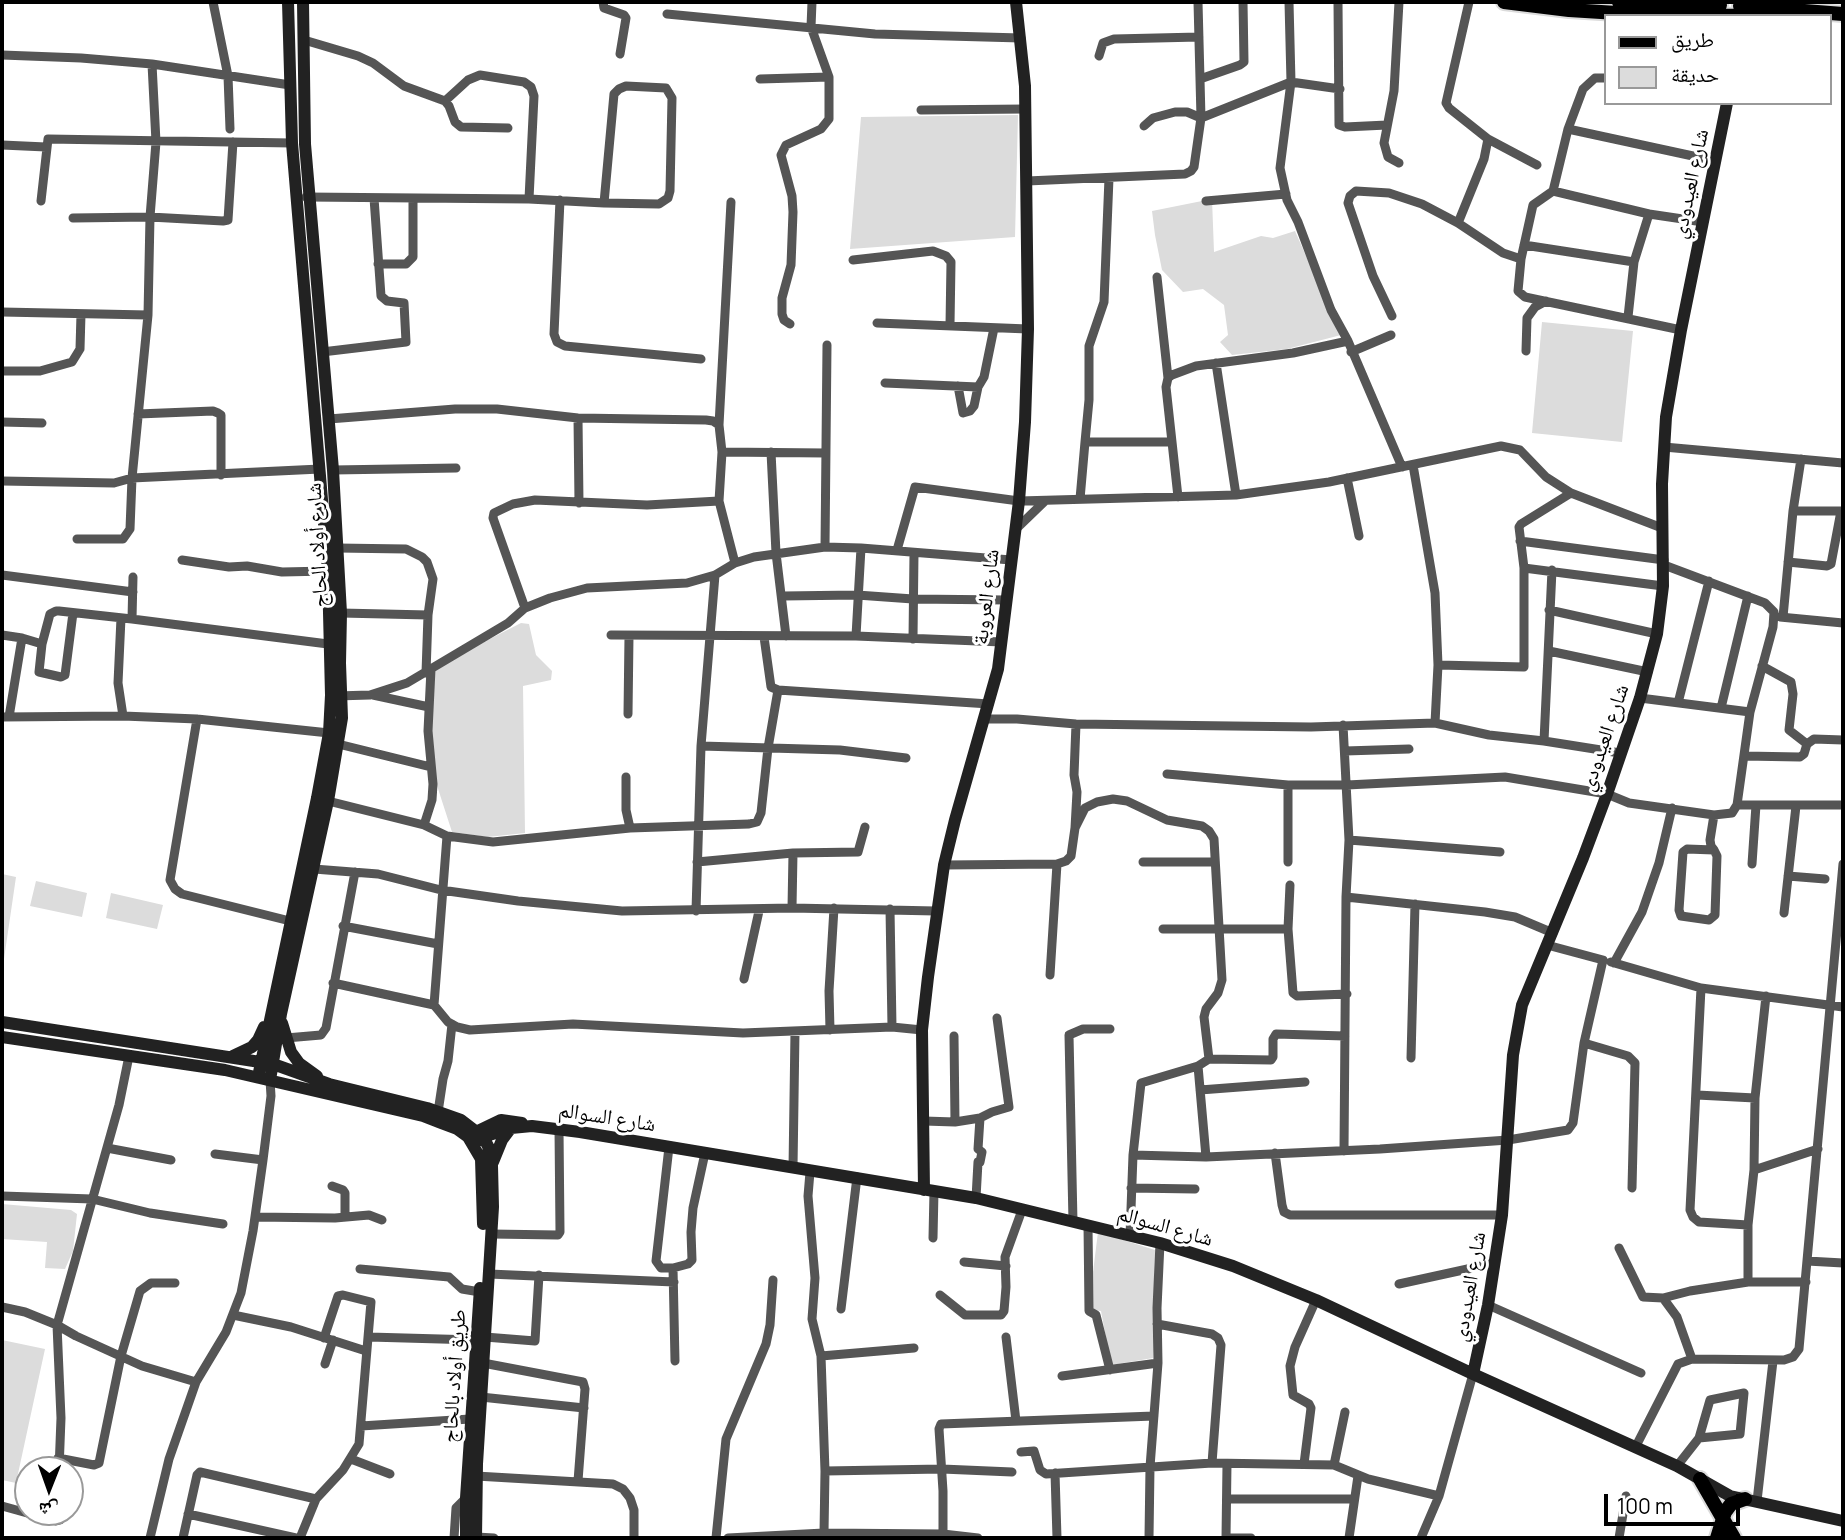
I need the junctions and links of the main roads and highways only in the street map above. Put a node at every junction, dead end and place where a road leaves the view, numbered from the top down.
1 (288, 2) edge
2 (303, 2) edge
3 (1016, 2) edge
4 (1504, 2) edge
5 (1619, 2) edge
6 (1748, 11) edge
7 (1843, 14) edge
8 (1727, 105) edge
9 (303, 197) junction
10 (327, 470) junction
11 (337, 696) junction
12 (277, 1012) junction
13 (2, 1022) edge
14 (2, 1037) edge
15 (215, 1056) junction
16 (268, 1063) junction
17 (264, 1078) junction
18 (329, 1084) junction
19 (442, 1113) junction
20 (506, 1124) junction
21 (475, 1137) junction
22 (492, 1166) junction
23 (929, 1190) junction
24 (489, 1224) junction
25 (481, 1339) junction
26 (1473, 1374) junction
27 (1700, 1479) junction
28 (1751, 1500) junction
29 (1722, 1520) junction
30 (1843, 1521) edge
31 (473, 1538) edge
32 (1717, 1538) edge
33 (1734, 1538) edge

1 - 9 main road, شارع أولاد الحاج
2 - 9 main road, شارع أولاد الحاج
3 - 23 main road, شارع العروبة
4 - 6 main road
5 - 6 main road
6 - 7 main road
8 - 26 main road, شارع العيدودي
9 - 10 main road, شارع أولاد الحاج
9 - 10 main road, شارع أولاد الحاج
10 - 11 main road, شارع أولاد الحاج
10 - 11 main road, شارع أولاد الحاج
11 - 12 main road, شارع أولاد الحاج
11 - 12 main road, شارع أولاد الحاج
12 - 15 main road
12 - 16 main road, شارع أولاد الحاج
12 - 18 main road
13 - 15 main road
14 - 17 main road
15 - 16 main road
16 - 17 main road, شارع أولاد الحاج
16 - 18 main road
17 - 21 main road
18 - 19 main road
19 - 20 main road, شارع السوالم
19 - 21 main road
20 - 21 main road
20 - 22 main road
20 - 23 main road, شارع السوالم
21 - 22 main road
21 - 24 main road
22 - 24 main road
23 - 26 main road, شارع السوالم
24 - 25 main road, طريق أولاد بالحاج
24 - 25 main road, طريق أولاد بالحاج
25 - 31 main road, طريق أولاد بالحاج
25 - 31 main road, طريق أولاد بالحاج
26 - 27 main road, شارع السوالم
27 - 28 main road, شارع السوالم
27 - 29 main road
28 - 29 main road
28 - 30 main road, شارع السوالم
29 - 32 main road
29 - 33 main road

